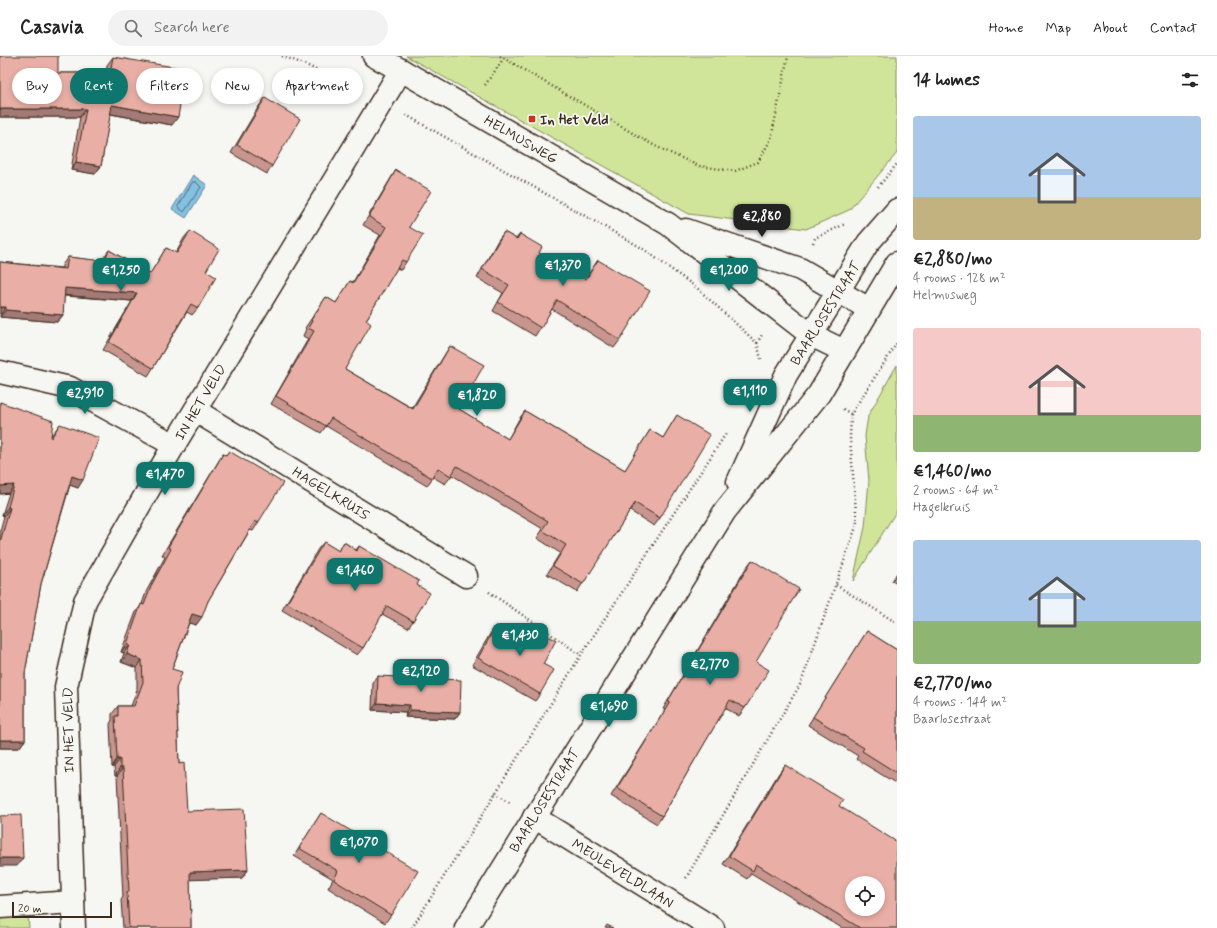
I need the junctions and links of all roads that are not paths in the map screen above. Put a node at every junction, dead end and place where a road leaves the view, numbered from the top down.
1 (374, 56) edge
2 (401, 70) junction
3 (897, 210) edge
4 (668, 224) junction
5 (897, 263) edge
6 (838, 291) junction
7 (869, 309) junction
8 (811, 335) junction
9 (844, 352) junction
10 (0, 372) edge
11 (196, 410) junction
12 (174, 445) junction
13 (725, 511) junction
14 (466, 576) road end
15 (534, 817) junction
16 (73, 902) junction
17 (0, 907) edge
18 (74, 928) edge
19 (466, 928) edge
20 (713, 928) edge

1 - 2 street, HELMUSWEG
2 - 4 street, HELMUSWEG
2 - 11 street, IN HET VELD
3 - 6 street, BAARLOSESTRAAT
4 - 6 street, HELMUSWEG
4 - 8 street, HELMUSWEG
5 - 7 street, BAARLOSESTRAAT
6 - 7 street, HELMUSWEG
6 - 8 street, BAARLOSESTRAAT
7 - 9 street, BAARLOSESTRAAT
8 - 9 street, HELMUSWEG
8 - 13 street, BAARLOSESTRAAT
9 - 13 street, BAARLOSESTRAAT
10 - 12 street
11 - 12 street, IN HET VELD
11 - 14 street, HAGELKRUIS
12 - 16 street, IN HET VELD
13 - 15 street, BAARLOSESTRAAT
15 - 19 street, BAARLOSESTRAAT
15 - 20 street, MEULEVELDLAAN
16 - 17 street
16 - 18 street, IN HET VELD

